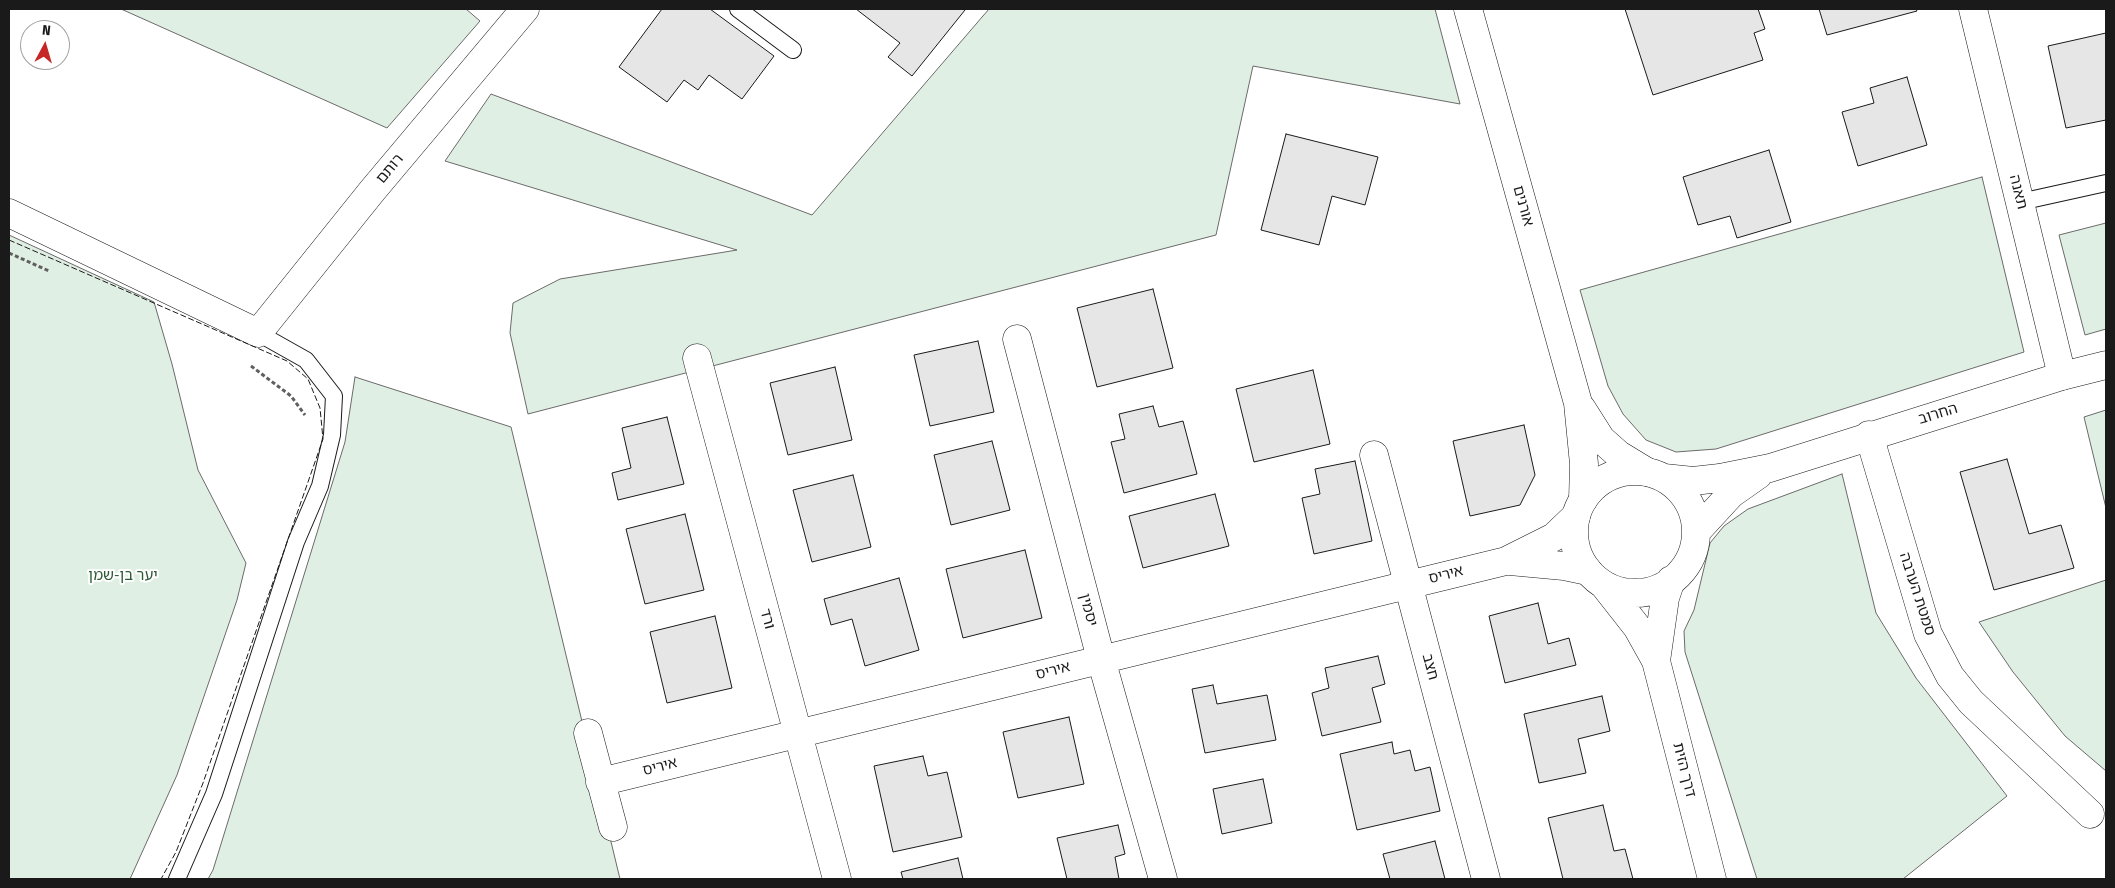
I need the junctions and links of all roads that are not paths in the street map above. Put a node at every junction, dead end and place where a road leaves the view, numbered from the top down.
1 (525, 9) edge
2 (738, 9) edge
3 (1468, 9) edge
4 (1973, 9) edge
5 (793, 50) dead end
6 (2106, 183) edge
7 (2020, 202) junction
8 (9, 213) edge
9 (258, 332) junction
10 (1017, 339) dead end
11 (698, 358) dead end
12 (2106, 365) edge
13 (2062, 376) junction
14 (1578, 403) junction
15 (1869, 435) junction
16 (1374, 455) dead end
17 (1770, 468) junction
18 (1655, 475) junction
19 (1579, 508) junction
20 (1696, 532) junction
21 (1506, 561) junction
22 (1596, 578) junction
23 (1671, 580) junction
24 (1408, 584) junction
25 (1101, 659) junction
26 (1656, 661) junction
27 (588, 733) dead end
28 (798, 733) junction
29 (600, 782) junction
30 (2090, 814) dead end
31 (612, 827) dead end
32 (177, 879) edge
33 (837, 879) edge
34 (1162, 879) edge
35 (1486, 879) edge
36 (1712, 879) edge

1 - 9 street, רותם
2 - 5 lane
3 - 14 street, אורנים
4 - 7 street, תאנה
6 - 7 lane
7 - 13 street, תאנה
8 - 9 street
9 - 32 lane
10 - 25 street, יסמין
11 - 28 street, ורד
12 - 13 street, החרוב
13 - 15 street, החרוב
14 - 18 street, אורנים
14 - 19 street, אורנים
15 - 17 street, החרוב
15 - 30 street, סמטת הערבה
16 - 24 street, חצב
17 - 18 street, החרוב
17 - 20 street, החרוב
18 - 19 street
18 - 20 street
19 - 21 street, איריס
19 - 22 street
20 - 23 street
21 - 22 street, איריס
21 - 24 street, איריס
22 - 23 street
22 - 26 street, דרך הזית
23 - 26 street, דרך הזית
24 - 25 street, איריס
24 - 35 street, חצב
25 - 28 street, איריס
25 - 34 street, יסמין
26 - 36 street, דרך הזית
27 - 29 street
28 - 29 street, איריס
28 - 33 street, ורד
29 - 31 street

